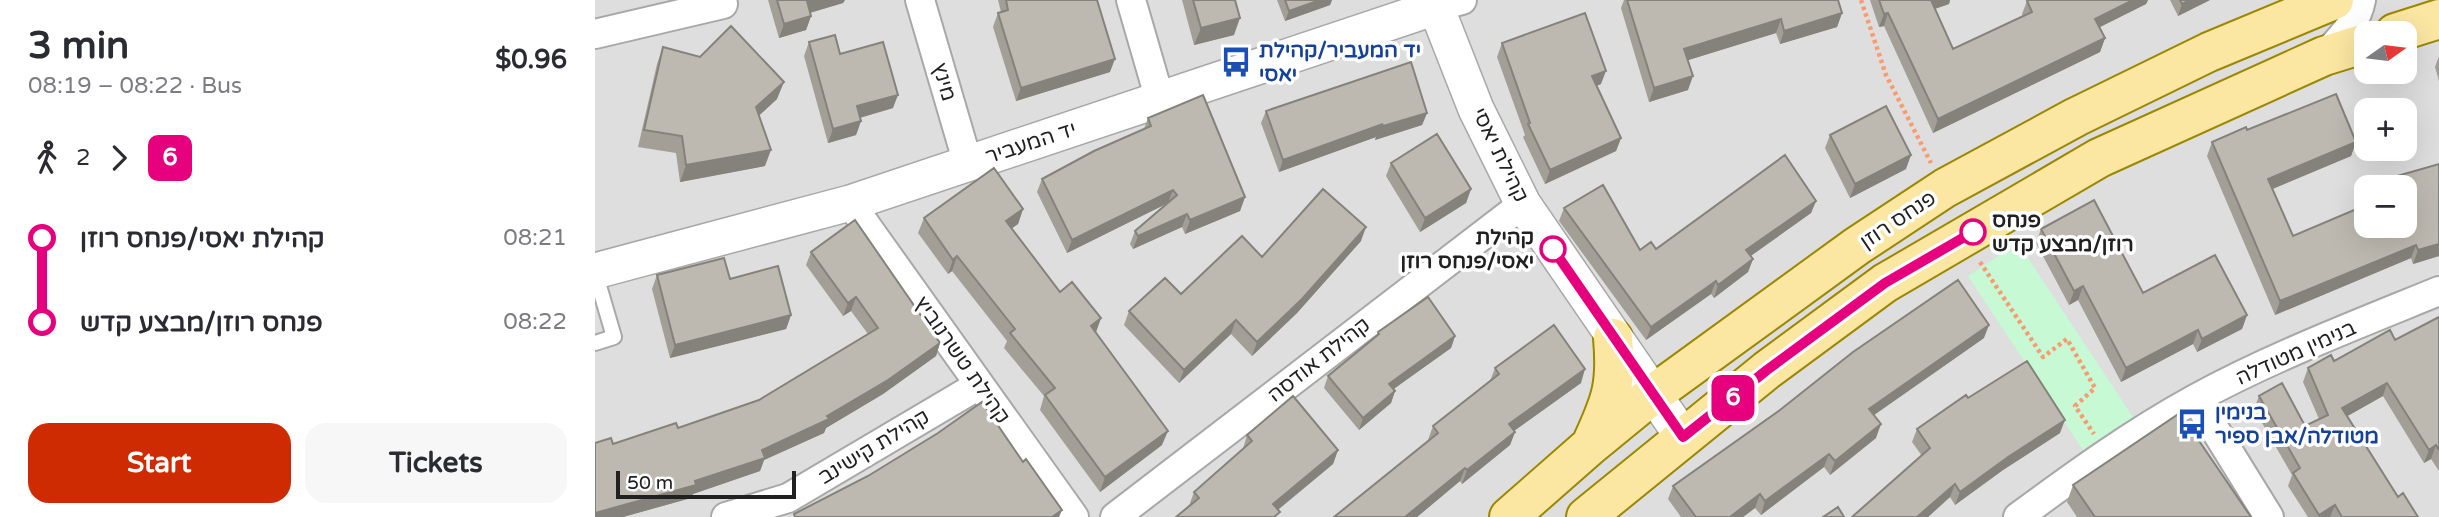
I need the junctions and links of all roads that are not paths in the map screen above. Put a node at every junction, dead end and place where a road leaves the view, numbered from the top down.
1 (921, 0) edge
2 (1131, 0) edge
3 (2361, 0) edge
4 (1444, 2) edge
5 (2323, 2) edge
6 (723, 4) dead end
7 (2439, 19) edge
8 (2417, 26) edge
9 (595, 34) edge
10 (2354, 47) edge
11 (2324, 56) junction
12 (1160, 100) junction
13 (968, 164) junction
14 (849, 203) junction
15 (1523, 204) junction
16 (595, 272) edge
17 (2439, 291) edge
18 (1613, 338) junction
19 (595, 343) edge
20 (979, 385) junction
21 (1652, 395) junction
22 (2196, 399) junction
23 (1683, 437) junction
24 (1591, 445) junction
25 (2050, 507) edge
26 (726, 517) edge
27 (1074, 517) edge
28 (1115, 517) edge
29 (1509, 517) edge
30 (1586, 517) edge
31 (2018, 517) edge
32 (2269, 517) edge

1 - 13 street, מינץ
2 - 12 street
3 - 11 street
4 - 12 street, יד המעביר
4 - 15 street, קהילת יאסי
5 - 21 main road, פנחס רוזן
6 - 9 street
7 - 8 main road
10 - 11 main road
11 - 23 main road
12 - 13 street, יד המעביר
13 - 14 street, יד המעביר
14 - 16 street, יד המעביר
14 - 20 street, קהילת טשרנוביץ
15 - 18 street, קהילת יאסי
15 - 28 street, קהילת אודסה
16 - 19 lane
17 - 22 street, בנימין מטודלה
18 - 21 street, קהילת יאסי
18 - 24 main road
20 - 26 street, קהילת קישינב
20 - 27 street, קהילת טשרנוביץ
21 - 23 street, קהילת יאסי
21 - 24 main road, פנחס רוזן
22 - 25 street, בנימין מטודלה
22 - 32 street
23 - 30 main road
24 - 29 main road, פנחס רוזן
25 - 31 street, בנימין מטודלה

